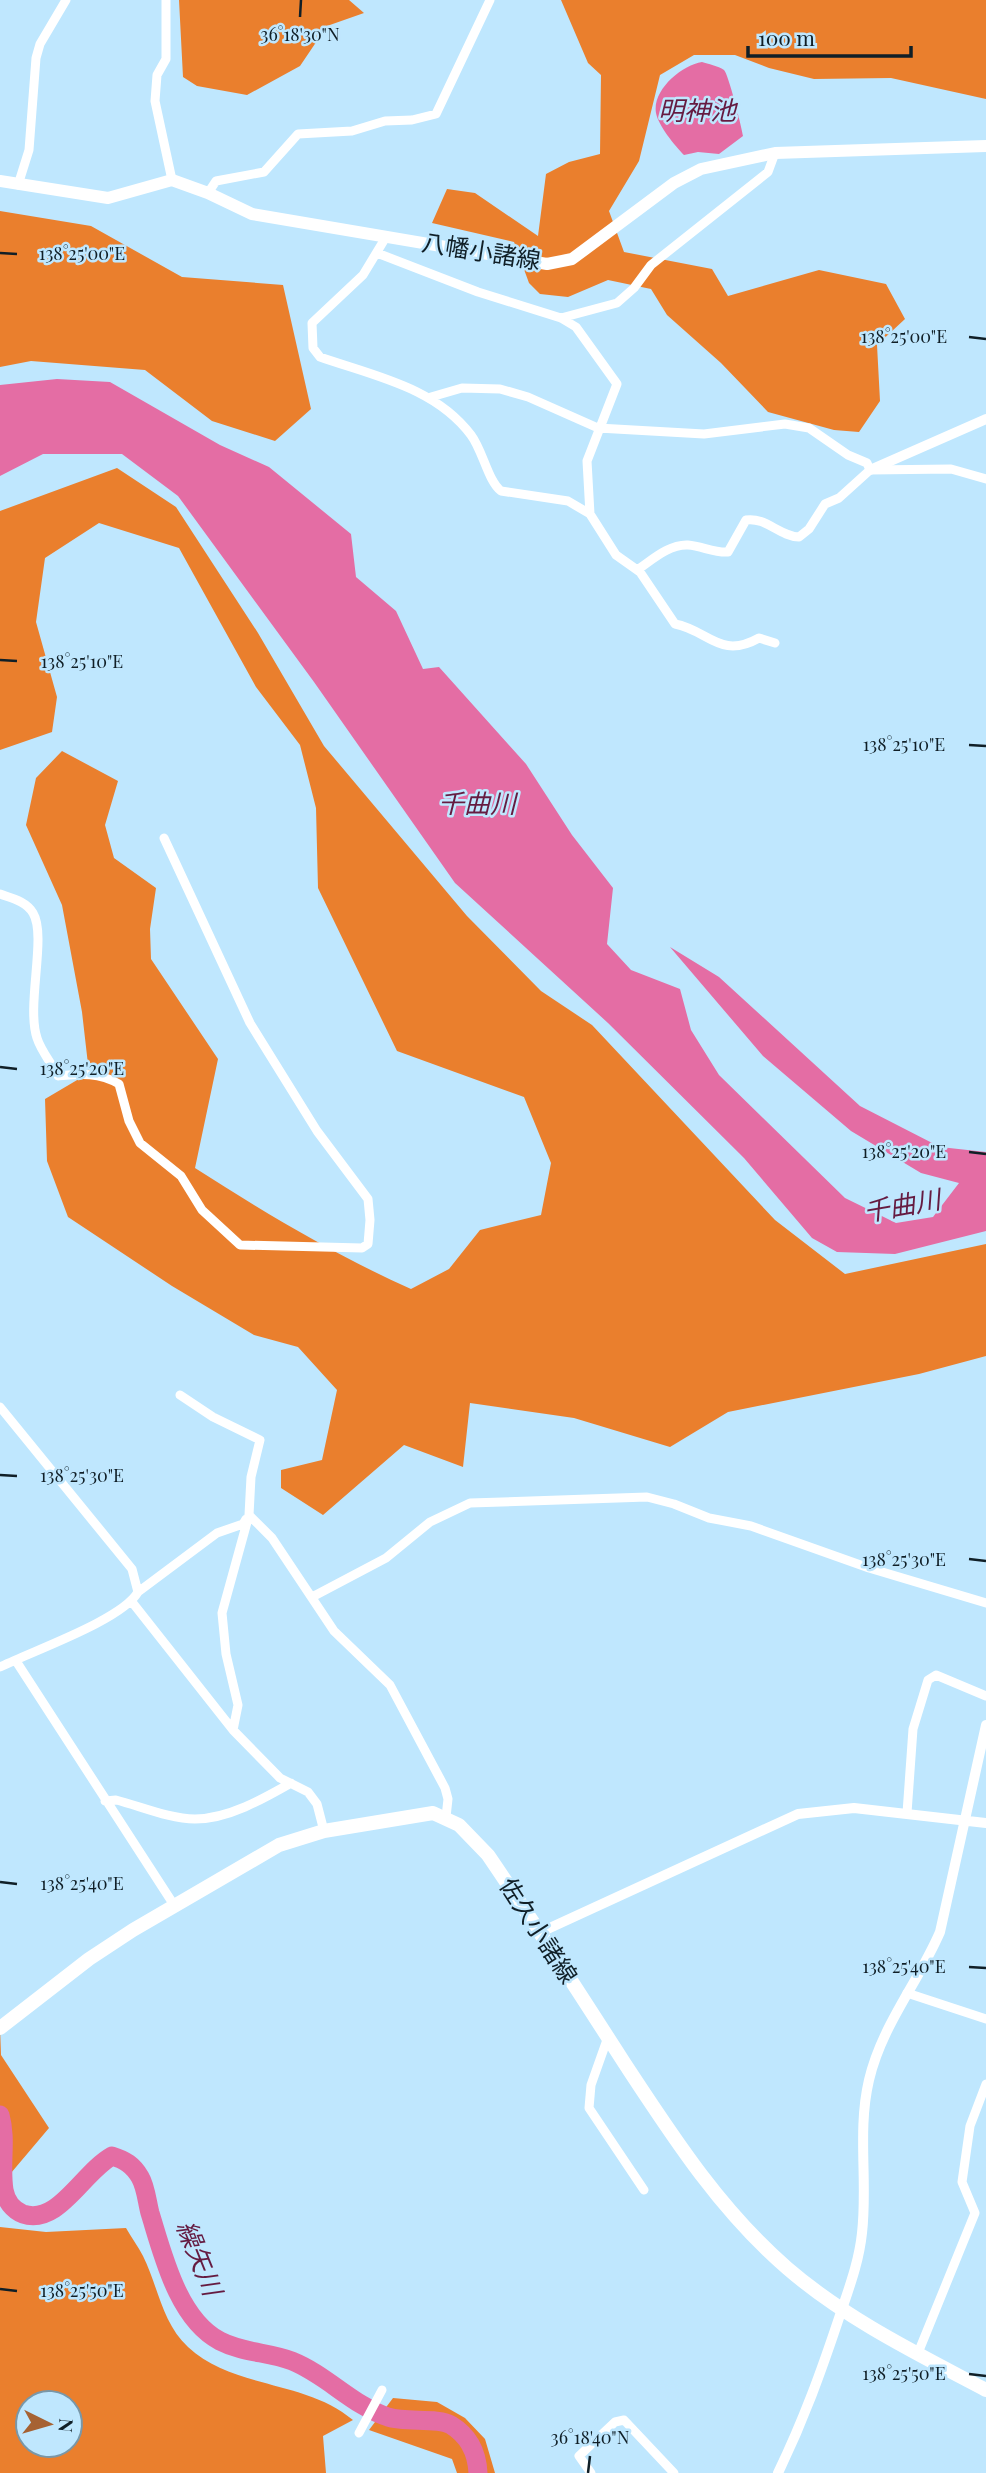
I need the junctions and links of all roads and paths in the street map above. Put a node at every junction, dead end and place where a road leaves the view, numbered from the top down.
1 (66, 0) edge
2 (166, 0) edge
3 (490, 0) edge
4 (986, 146) edge
5 (775, 153) junction
6 (0, 180) edge
7 (172, 180) junction
8 (18, 185) junction
9 (208, 192) junction
10 (386, 237) junction
11 (377, 253) junction
12 (561, 318) junction
13 (431, 397) junction
14 (986, 419) edge
15 (597, 428) junction
16 (870, 470) junction
17 (986, 479) edge
18 (590, 514) junction
19 (637, 570) junction
20 (775, 643) dead end
21 (164, 838) dead end
22 (0, 894) edge
23 (180, 1395) dead end
24 (0, 1407) edge
25 (249, 1515) junction
26 (138, 1592) junction
27 (314, 1596) junction
28 (132, 1602) junction
29 (986, 1603) edge
30 (16, 1661) junction
31 (0, 1667) edge
32 (986, 1696) edge
33 (986, 1725) edge
34 (233, 1730) junction
35 (291, 1783) junction
36 (106, 1801) junction
37 (906, 1813) junction
38 (446, 1817) junction
39 (965, 1821) junction
40 (986, 1824) edge
41 (324, 1831) junction
42 (174, 1905) junction
43 (541, 1932) junction
44 (907, 1993) junction
45 (986, 2019) edge
46 (2, 2026) edge
47 (608, 2037) junction
48 (986, 2084) edge
49 (644, 2190) dead end
50 (842, 2308) junction
51 (918, 2354) junction
52 (382, 2390) dead end
53 (986, 2390) edge
54 (359, 2433) dead end
55 (591, 2473) edge
56 (674, 2473) edge
57 (778, 2473) edge

1 - 8 street
2 - 7 street
3 - 9 street
4 - 5 main road, 八幡小諸線
5 - 10 main road, 八幡小諸線
5 - 12 street
6 - 8 main road
7 - 8 main road
7 - 9 main road, 八幡小諸線
9 - 10 main road, 八幡小諸線
10 - 11 street
11 - 12 street
11 - 13 street
12 - 15 street
13 - 15 street
13 - 18 street
14 - 16 street
15 - 16 street
15 - 18 street
16 - 17 street
16 - 19 street
18 - 19 street
19 - 20 street
21 - 22 street
23 - 25 street
24 - 26 street
25 - 26 street
25 - 27 street
25 - 34 street
26 - 28 street
27 - 29 street
27 - 38 street
28 - 30 street
28 - 34 street
30 - 31 street
30 - 36 street
32 - 37 street
33 - 39 street
34 - 35 street
35 - 36 street
35 - 41 street
36 - 42 street
37 - 39 street
37 - 43 street
38 - 41 main road
38 - 43 main road, 佐久小諸線
39 - 40 street
39 - 44 street
41 - 42 main road
42 - 46 main road
43 - 47 main road, 佐久小諸線
44 - 45 street
44 - 50 street
47 - 49 street
47 - 50 main road, 佐久小諸線
48 - 51 street
50 - 51 main road, 佐久小諸線
50 - 57 street
51 - 53 main road, 佐久小諸線
52 - 54 street
55 - 56 street

